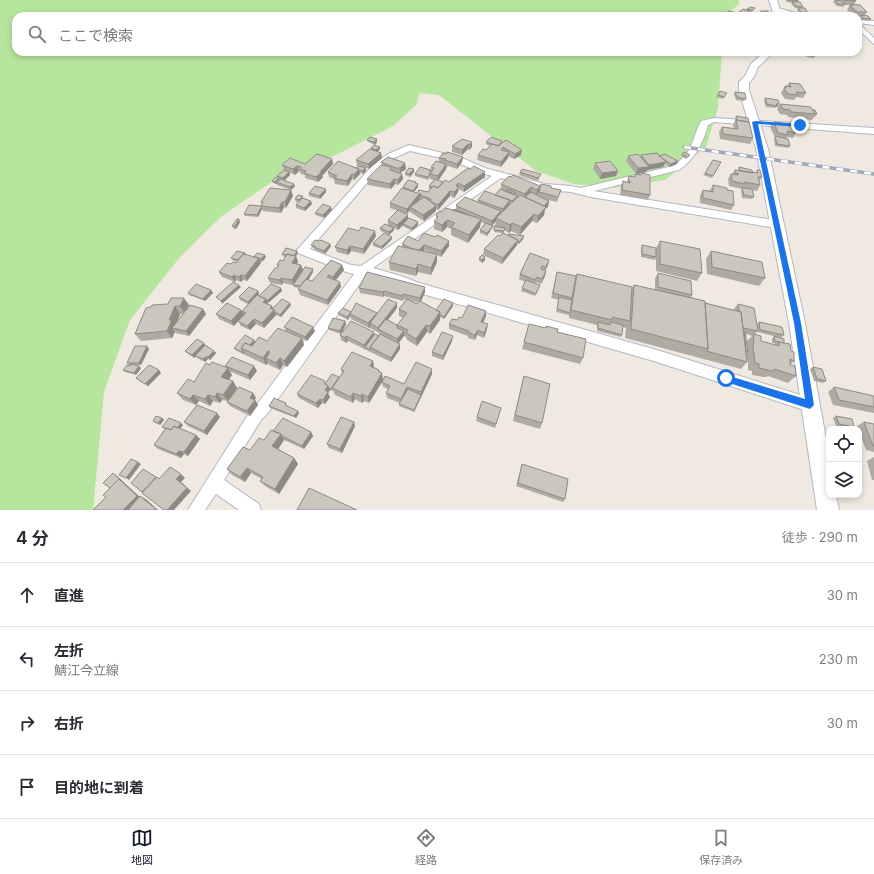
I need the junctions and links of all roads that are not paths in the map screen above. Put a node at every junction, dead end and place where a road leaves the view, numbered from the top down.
1 (773, 0) edge
2 (778, 12) edge
3 (862, 22) edge
4 (874, 23) edge
5 (862, 29) edge
6 (874, 42) edge
7 (765, 56) edge
8 (755, 122) junction
9 (874, 131) edge
10 (499, 175) junction
11 (580, 192) junction
12 (776, 224) junction
13 (363, 270) junction
14 (810, 405) junction
15 (214, 483) junction
16 (196, 510) edge
17 (253, 510) edge
18 (828, 510) edge

1 - 2 main road
3 - 4 street
5 - 6 street
7 - 8 main road
8 - 9 street
8 - 11 street
8 - 12 main road
10 - 11 street
10 - 13 street
10 - 13 street
11 - 12 street
12 - 14 main road
13 - 14 street
13 - 15 street
14 - 18 main road
15 - 16 street
15 - 17 street

